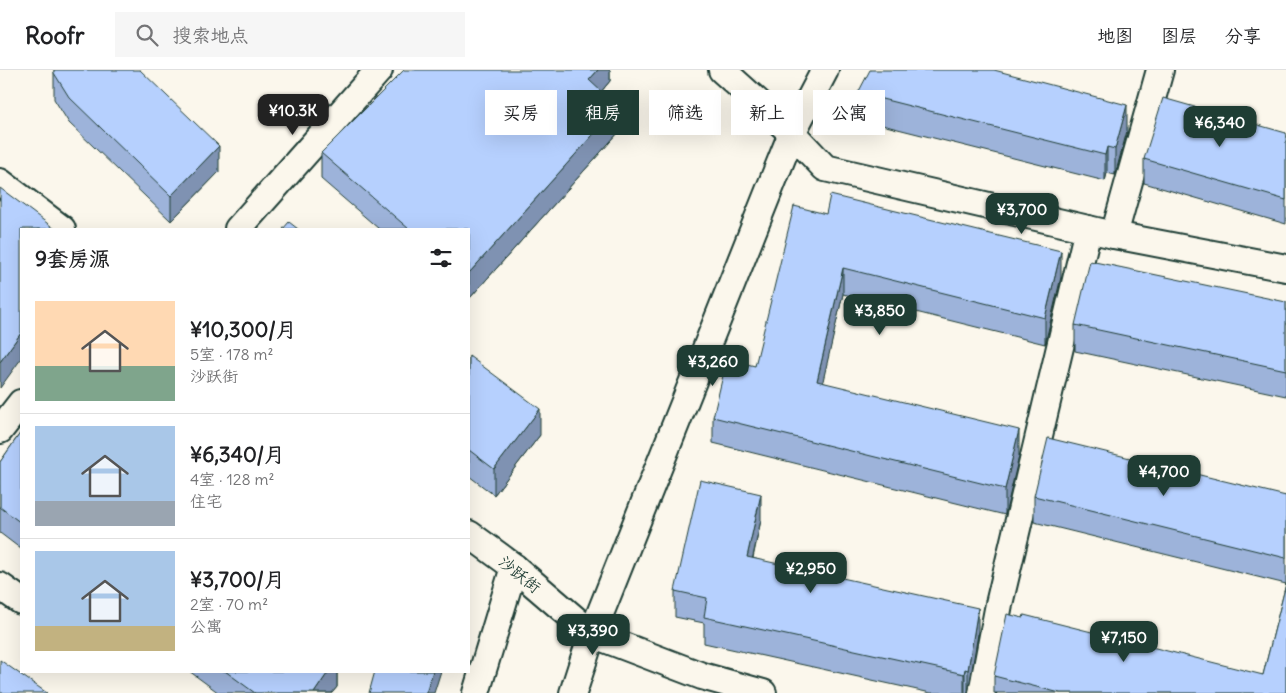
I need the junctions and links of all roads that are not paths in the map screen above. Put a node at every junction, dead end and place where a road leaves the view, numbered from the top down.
1 (379, 70) edge
2 (722, 70) edge
3 (825, 70) edge
4 (1160, 70) edge
5 (744, 90) edge
6 (803, 112) edge
7 (791, 135) edge
8 (794, 135) edge
9 (0, 182) edge
10 (61, 228) edge
11 (239, 228) edge
12 (1088, 229) junction
13 (1114, 235) junction
14 (1286, 268) edge
15 (20, 404) edge
16 (0, 430) edge
17 (470, 535) edge
18 (514, 567) junction
19 (0, 586) edge
20 (20, 600) edge
21 (592, 634) junction
22 (476, 693) edge
23 (573, 693) edge
24 (763, 693) edge
25 (982, 693) edge

1 - 11 street
2 - 5 street
3 - 6 street
4 - 13 street
7 - 21 street
8 - 12 street
9 - 10 street
12 - 13 street
12 - 25 street
13 - 14 street
15 - 16 street
17 - 18 street, 沙跃街
18 - 21 street, 沙跃街
18 - 22 street
19 - 20 street
21 - 23 street
21 - 24 street, 沙跃街

